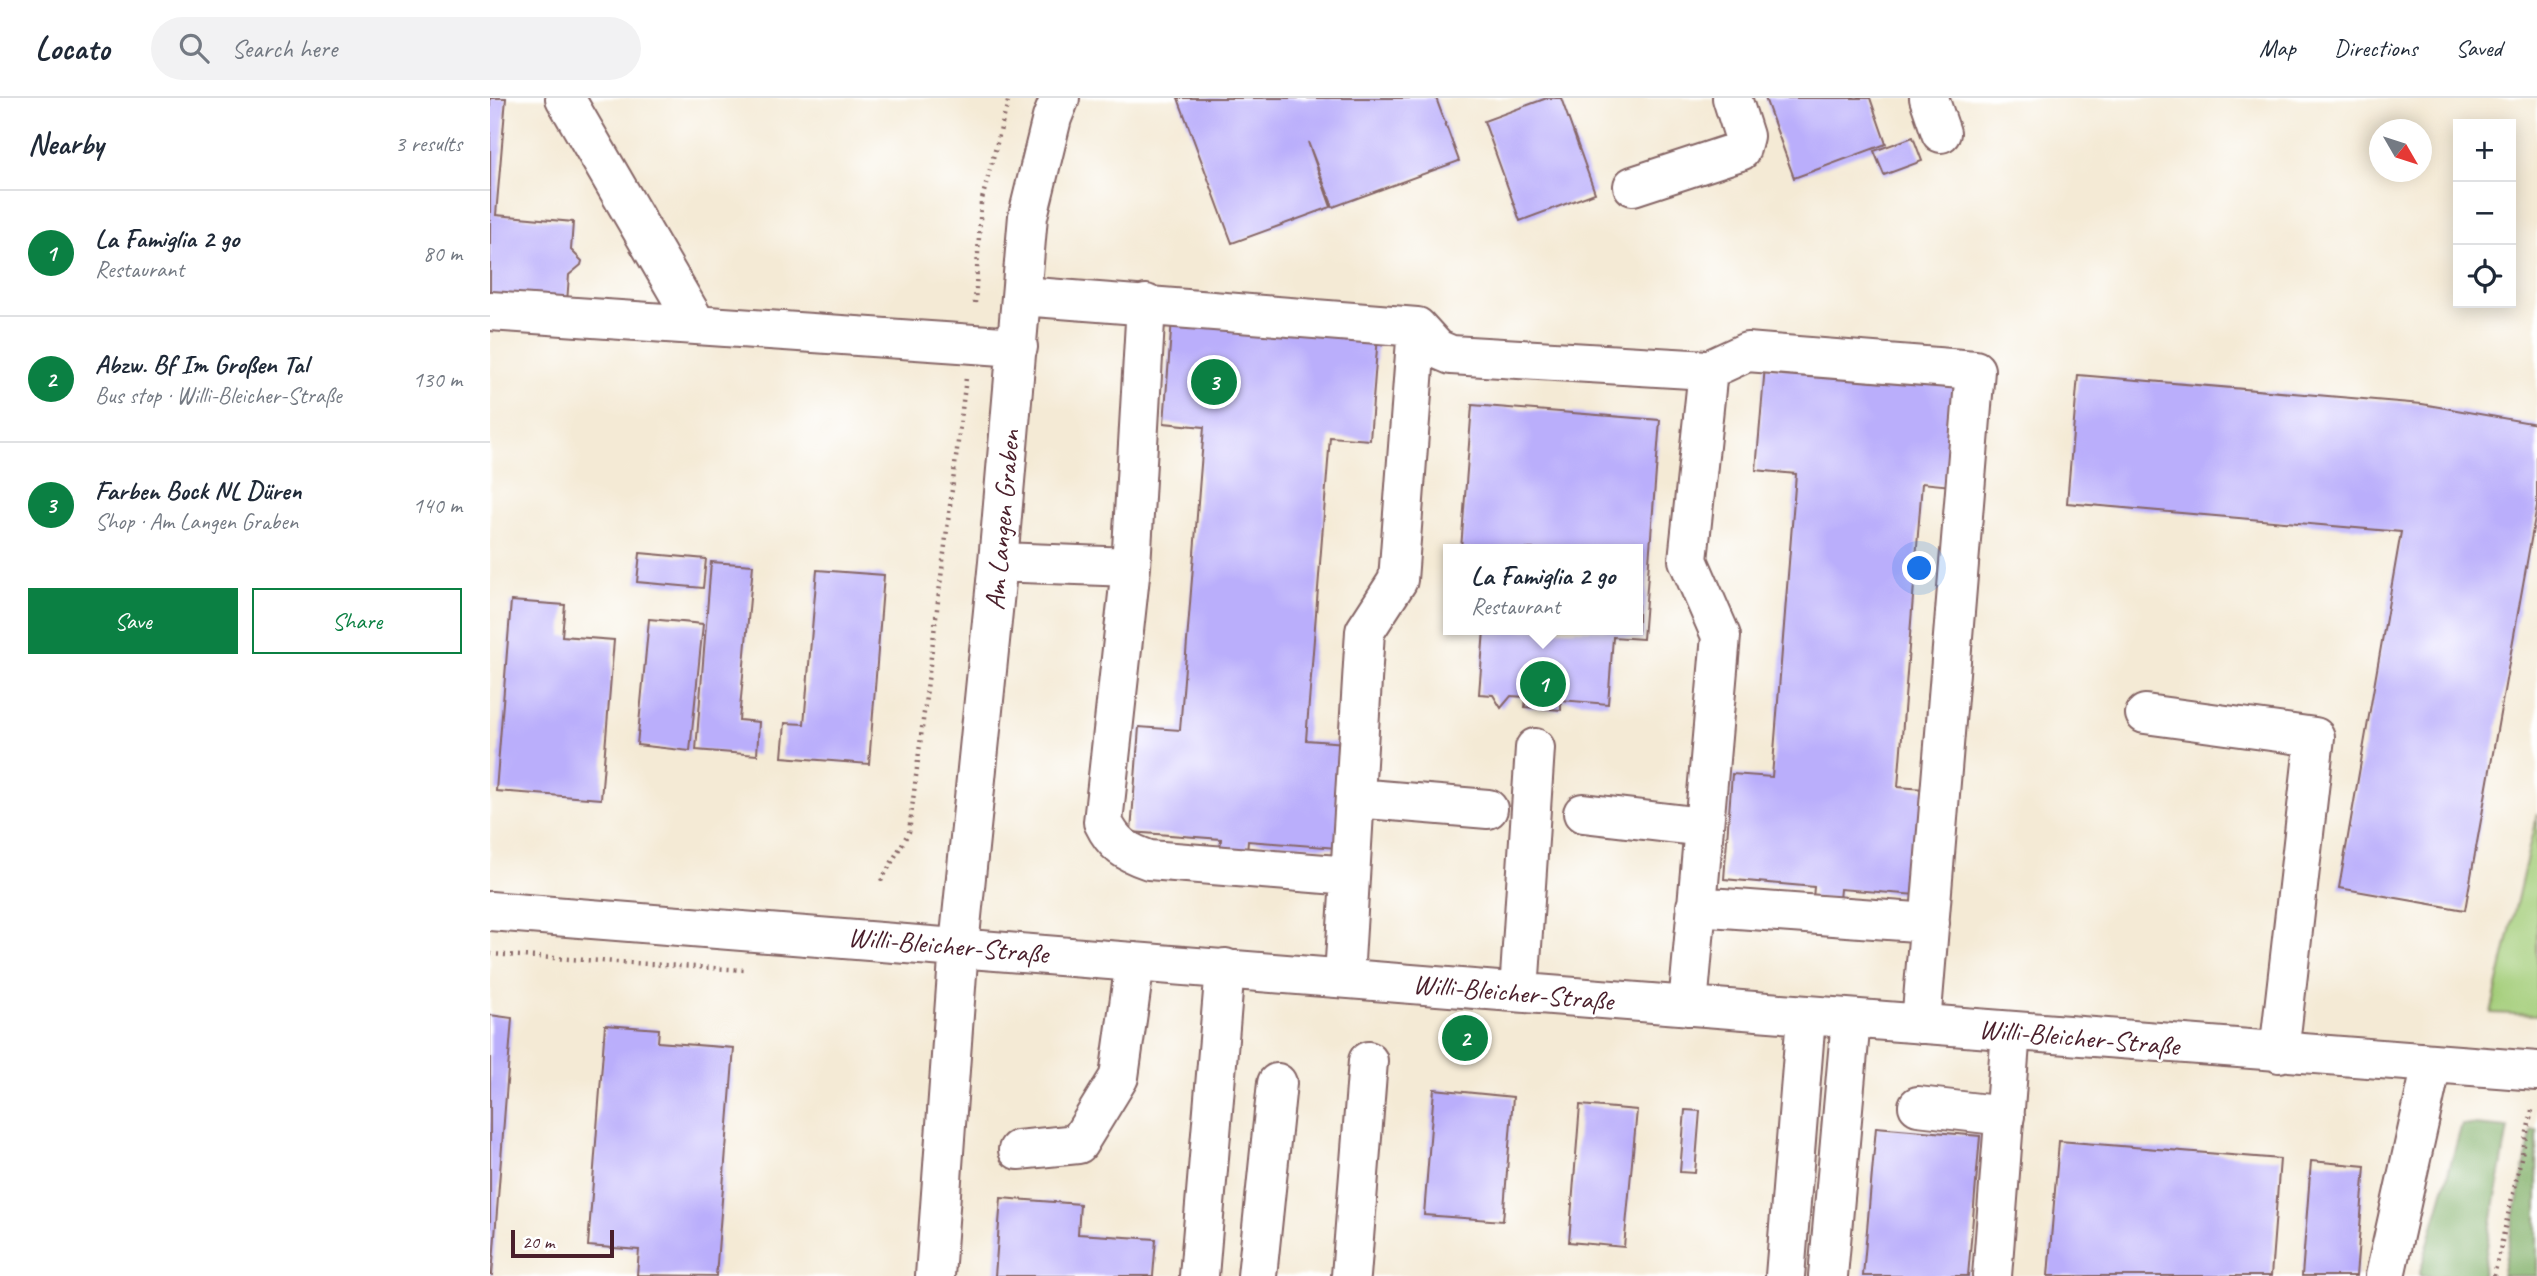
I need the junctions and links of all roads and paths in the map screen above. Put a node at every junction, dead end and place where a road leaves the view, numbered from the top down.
1 (565, 98) edge
2 (1010, 98) edge
3 (1060, 98) edge
4 (1732, 98) edge
5 (1929, 98) edge
6 (1941, 133) dead end
7 (1633, 186) dead end
8 (1022, 296) junction
9 (975, 303) dead end
10 (1146, 304) junction
11 (490, 311) edge
12 (697, 325) junction
13 (1417, 327) junction
14 (1018, 347) junction
15 (1708, 370) junction
16 (966, 377) dead end
17 (998, 562) junction
18 (1131, 567) junction
19 (2145, 713) dead end
20 (1535, 748) dead end
21 (1355, 798) junction
22 (1488, 809) dead end
23 (1583, 813) dead end
24 (1703, 827) junction
25 (1350, 876) junction
26 (881, 881) dead end
27 (1696, 906) junction
28 (490, 911) edge
29 (1930, 923) junction
30 (959, 946) junction
31 (490, 954) edge
32 (1135, 961) junction
33 (1224, 968) junction
34 (752, 970) dead end
35 (1344, 977) junction
36 (1519, 992) junction
37 (1688, 1006) junction
38 (1806, 1017) junction
39 (1851, 1019) junction
40 (1921, 1024) junction
41 (2011, 1031) junction
42 (2279, 1053) junction
43 (1368, 1061) dead end
44 (2432, 1064) junction
45 (1277, 1083) dead end
46 (2535, 1087) edge
47 (1918, 1106) dead end
48 (2005, 1116) junction
49 (1018, 1150) dead end
50 (935, 1276) edge
51 (1199, 1276) edge
52 (1257, 1276) edge
53 (1351, 1276) edge
54 (1785, 1276) edge
55 (1828, 1276) edge
56 (1992, 1276) edge
57 (2385, 1276) edge
58 (2494, 1276) edge

1 - 12 street
2 - 9 path
3 - 8 street, Am Langen Graben
4 - 7 street
5 - 6 street
8 - 10 street
8 - 14 street, Am Langen Graben
10 - 13 street
10 - 18 street
11 - 12 street
12 - 14 street
13 - 15 street
13 - 21 street
14 - 17 street, Am Langen Graben
15 - 24 street
15 - 29 street
16 - 26 path
17 - 18 street
17 - 30 street, Am Langen Graben
18 - 25 street
19 - 42 street
20 - 36 street
21 - 22 street
21 - 25 street
23 - 24 street
24 - 27 street
25 - 35 street
27 - 29 street
27 - 37 street
28 - 30 street, Willi-Bleicher-Straße
29 - 40 street
30 - 32 street, Willi-Bleicher-Straße
30 - 50 street, Am Langen Graben
31 - 34 path
32 - 33 street, Willi-Bleicher-Straße
32 - 49 street
33 - 35 street, Willi-Bleicher-Straße
33 - 51 street
35 - 36 street, Willi-Bleicher-Straße
36 - 37 street, Willi-Bleicher-Straße
37 - 38 street, Willi-Bleicher-Straße
38 - 39 street, Willi-Bleicher-Straße
38 - 54 street
39 - 40 street, Willi-Bleicher-Straße
39 - 55 street
40 - 41 street, Willi-Bleicher-Straße
41 - 42 street, Willi-Bleicher-Straße
41 - 48 street
42 - 44 street, Willi-Bleicher-Straße
43 - 53 street
44 - 46 street, Willi-Bleicher-Straße
44 - 57 street
45 - 52 street
46 - 58 path
47 - 48 street
48 - 56 street

